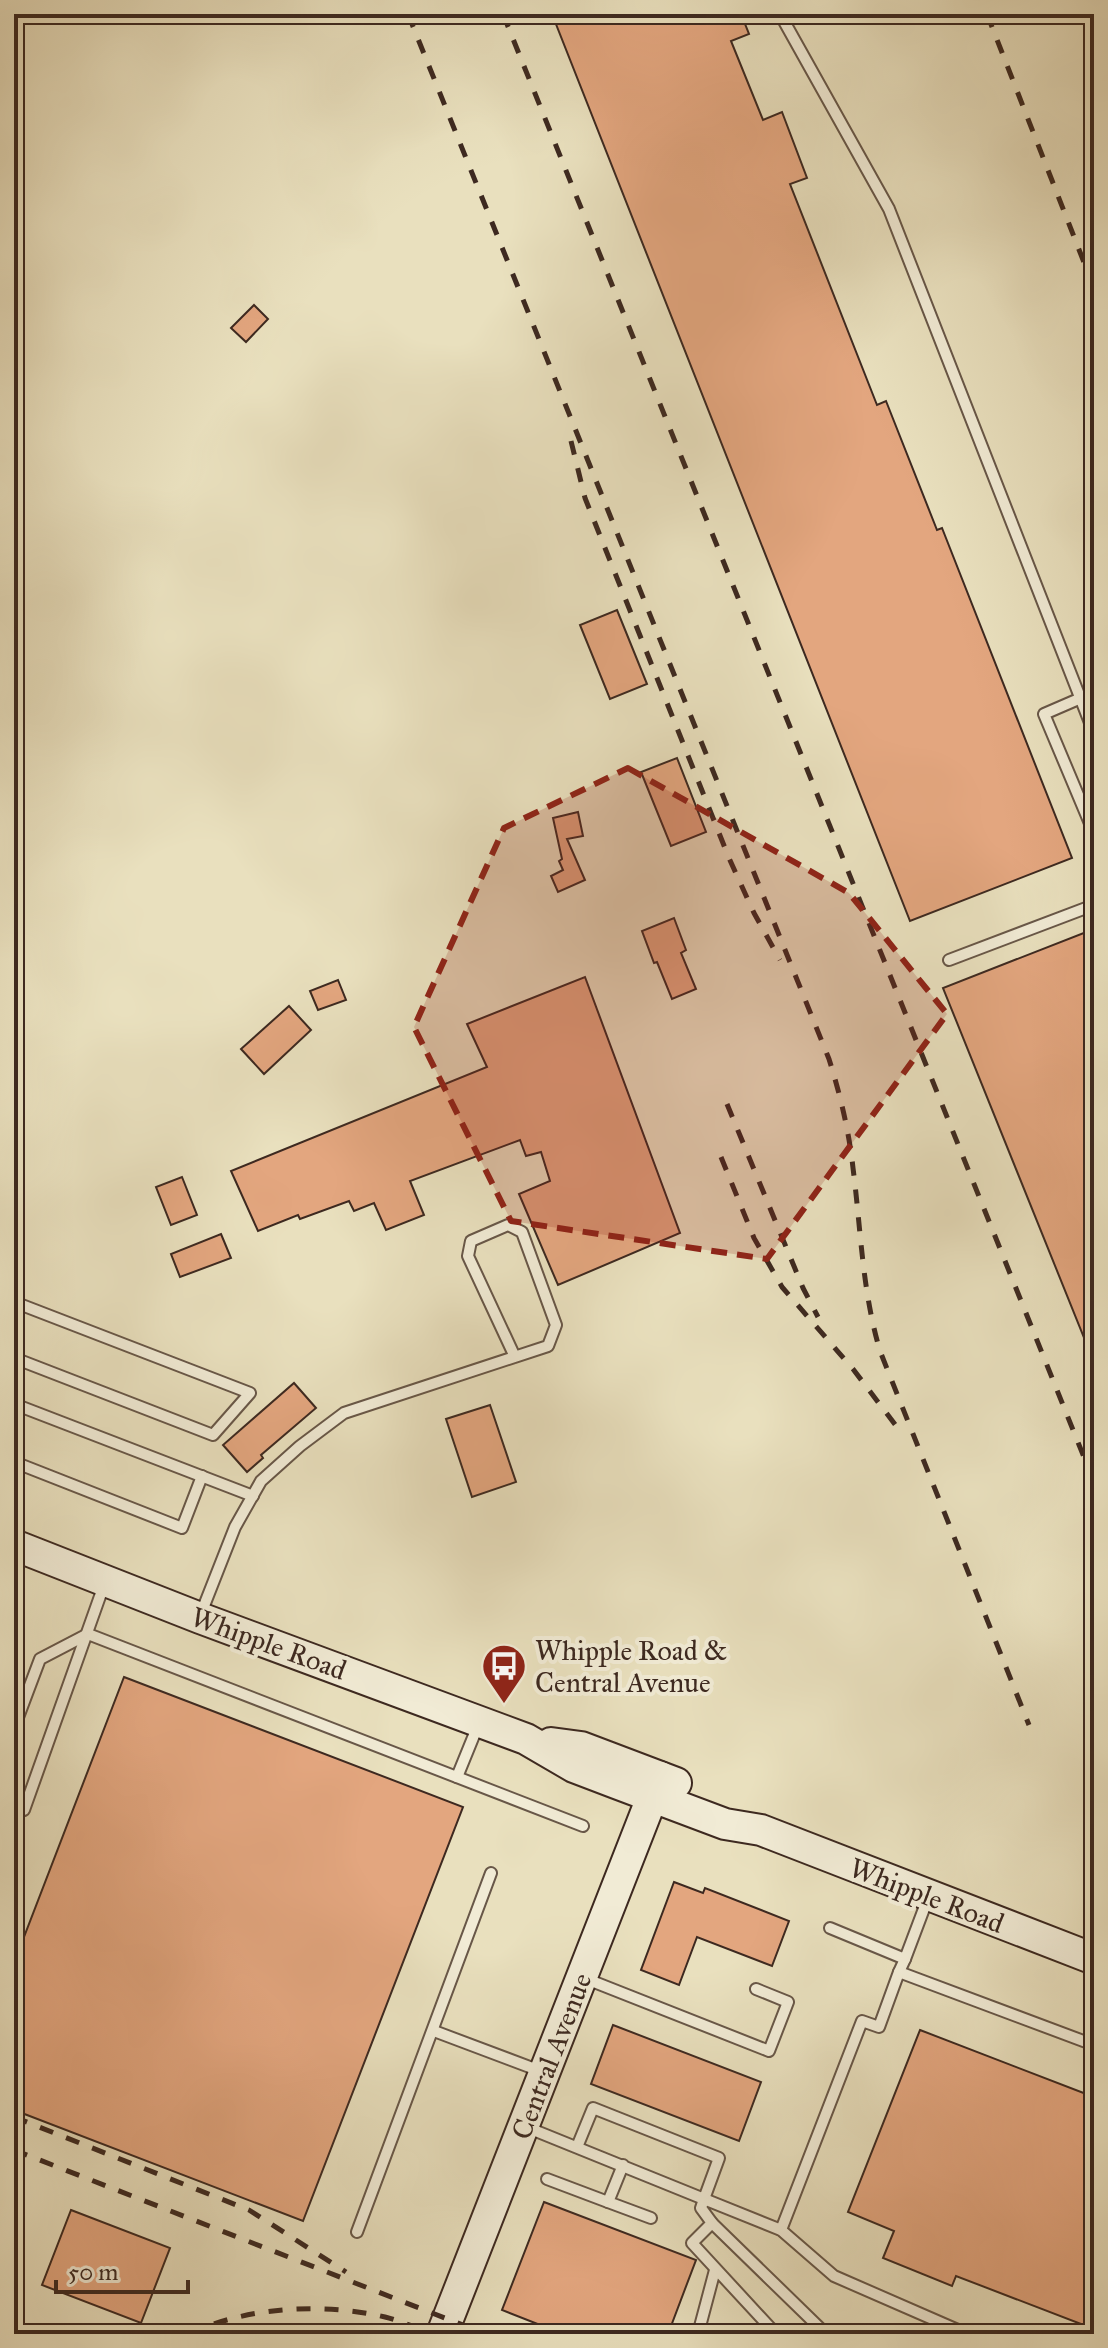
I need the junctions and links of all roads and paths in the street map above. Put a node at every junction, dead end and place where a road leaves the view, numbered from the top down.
1 (780, 14) edge
2 (1081, 698) junction
3 (1094, 733) edge
4 (1094, 833) edge
5 (1094, 905) edge
6 (949, 960) dead end
7 (14, 1302) edge
8 (515, 1357) junction
9 (14, 1358) edge
10 (14, 1404) edge
11 (14, 1462) edge
12 (202, 1476) junction
13 (253, 1496) junction
14 (14, 1545) edge
15 (106, 1581) junction
16 (200, 1618) junction
17 (88, 1634) junction
18 (480, 1721) junction
19 (14, 1728) edge
20 (457, 1777) junction
21 (656, 1787) junction
22 (19, 1808) edge
23 (583, 1826) dead end
24 (491, 1873) dead end
25 (929, 1896) junction
26 (830, 1928) dead end
27 (905, 1959) junction
28 (1094, 1959) edge
29 (899, 1972) junction
30 (582, 1978) junction
31 (756, 1989) dead end
32 (434, 2031) junction
33 (1094, 2045) edge
34 (545, 2073) junction
35 (524, 2127) junction
36 (577, 2147) junction
37 (623, 2165) junction
38 (547, 2179) dead end
39 (704, 2199) junction
40 (608, 2202) junction
41 (651, 2218) dead end
42 (712, 2223) junction
43 (781, 2230) junction
44 (357, 2232) dead end
45 (715, 2270) junction
46 (442, 2334) edge
47 (698, 2334) edge
48 (776, 2334) edge
49 (826, 2334) edge
50 (967, 2334) edge

1 - 2 lane
2 - 3 lane
2 - 4 lane
5 - 6 lane
7 - 9 lane
8 - 8 lane
8 - 13 lane
10 - 12 lane
11 - 12 lane
12 - 13 lane
13 - 16 lane
14 - 15 main road, Whipple Road
15 - 16 main road, Whipple Road
15 - 17 lane
16 - 18 main road, Whipple Road
17 - 19 lane
17 - 20 lane
17 - 22 lane
18 - 20 lane
18 - 21 main road, Whipple Road
20 - 23 lane
21 - 25 main road, Whipple Road
21 - 30 main road, Central Avenue
24 - 32 lane
25 - 27 lane
25 - 28 main road, Whipple Road
26 - 27 lane
27 - 29 lane
29 - 33 lane
29 - 43 lane
30 - 31 lane
30 - 34 main road, Central Avenue
32 - 34 lane
32 - 44 lane
34 - 35 main road, Central Avenue
35 - 36 lane
35 - 46 main road, Central Avenue
36 - 37 lane
36 - 39 lane
37 - 39 lane
37 - 40 lane
38 - 40 lane
39 - 42 lane
39 - 43 lane
40 - 41 lane
42 - 45 lane
42 - 49 lane
43 - 50 lane
45 - 47 lane
45 - 48 lane

